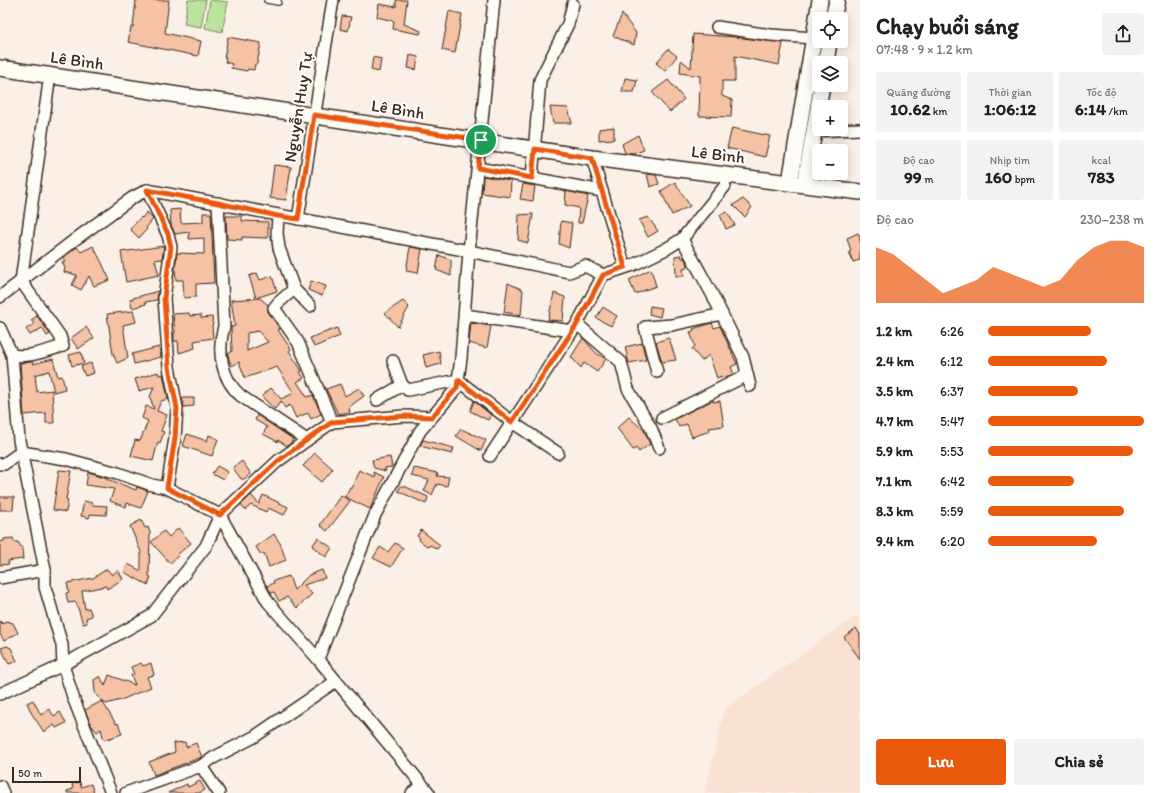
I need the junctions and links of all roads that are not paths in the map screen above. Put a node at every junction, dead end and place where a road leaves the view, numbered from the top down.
1 (267, 0) edge
2 (278, 0) edge
3 (333, 0) edge
4 (494, 0) edge
5 (820, 0) edge
6 (837, 0) edge
7 (573, 4) dead end
8 (818, 12) edge
9 (834, 12) edge
10 (718, 27) dead end
11 (812, 38) edge
12 (812, 48) edge
13 (0, 68) edge
14 (50, 75) junction
15 (314, 115) junction
16 (860, 129) edge
17 (848, 130) edge
18 (812, 136) edge
19 (481, 140) junction
20 (535, 149) junction
21 (592, 158) junction
22 (478, 168) junction
23 (532, 178) junction
24 (790, 182) junction
25 (805, 184) junction
26 (725, 186) dead end
27 (147, 190) junction
28 (602, 191) junction
29 (860, 192) edge
30 (218, 203) junction
31 (278, 216) junction
32 (298, 219) junction
33 (682, 239) junction
34 (469, 251) junction
35 (625, 267) junction
36 (603, 275) junction
37 (21, 281) junction
38 (294, 289) junction
39 (0, 297) edge
40 (310, 306) dead end
41 (722, 314) junction
42 (465, 315) junction
43 (0, 328) edge
44 (574, 328) junction
45 (12, 355) junction
46 (393, 360) dead end
47 (657, 372) dead end
48 (747, 375) junction
49 (458, 380) junction
50 (402, 385) junction
51 (750, 386) dead end
52 (377, 400) dead end
53 (432, 417) junction
54 (662, 418) dead end
55 (332, 422) junction
56 (512, 422) junction
57 (307, 440) junction
58 (659, 448) dead end
59 (21, 452) junction
60 (558, 453) dead end
61 (490, 456) dead end
62 (0, 464) edge
63 (167, 488) junction
64 (220, 515) junction
65 (46, 570) junction
66 (0, 578) edge
67 (318, 659) junction
68 (63, 664) junction
69 (336, 681) junction
70 (0, 694) edge
71 (200, 766) junction
72 (0, 786) edge
73 (426, 789) edge
74 (130, 792) edge
75 (3, 793) edge
76 (111, 793) edge
77 (219, 793) edge
78 (412, 793) edge

1 - 2 lane
3 - 15 street, Nguyễn Huy Tự
4 - 19 street
5 - 8 street
6 - 9 street
7 - 20 street
10 - 11 street
12 - 24 street
13 - 14 street, Lê Bình
14 - 15 street, Lê Bình
14 - 37 street
15 - 19 street, Lê Bình
15 - 32 street, Nguyễn Huy Tự
16 - 17 street
18 - 25 street
19 - 20 street, Lê Bình
19 - 22 street
20 - 21 street, Lê Bình
20 - 23 street
21 - 24 street, Lê Bình
21 - 28 street
22 - 23 street
22 - 34 street
23 - 28 street
24 - 25 street, Lê Bình
25 - 29 street, Lê Bình
26 - 33 street
27 - 30 street
27 - 37 street
27 - 63 street
28 - 35 street
30 - 31 street
30 - 57 street
31 - 32 street
31 - 38 street
32 - 34 street
33 - 35 street
33 - 41 street
34 - 36 street
34 - 42 street
35 - 36 street
36 - 44 street
37 - 39 street
37 - 45 street
38 - 40 street
38 - 55 street
41 - 47 street
41 - 48 street
42 - 44 street
42 - 49 street
43 - 45 street
44 - 56 street
44 - 58 street
45 - 59 street
46 - 50 street
48 - 51 street
48 - 54 street
49 - 50 street
49 - 53 street
49 - 56 street
50 - 52 street
53 - 55 street
53 - 67 street
55 - 57 street
56 - 60 street
56 - 61 street
57 - 64 street
59 - 62 street
59 - 63 street
59 - 65 street
63 - 64 street
64 - 67 street
64 - 68 street
65 - 66 street
65 - 68 street
67 - 69 street
68 - 70 street
68 - 76 street
69 - 71 street
69 - 73 street
71 - 74 street
71 - 77 street
72 - 75 street
73 - 78 street

